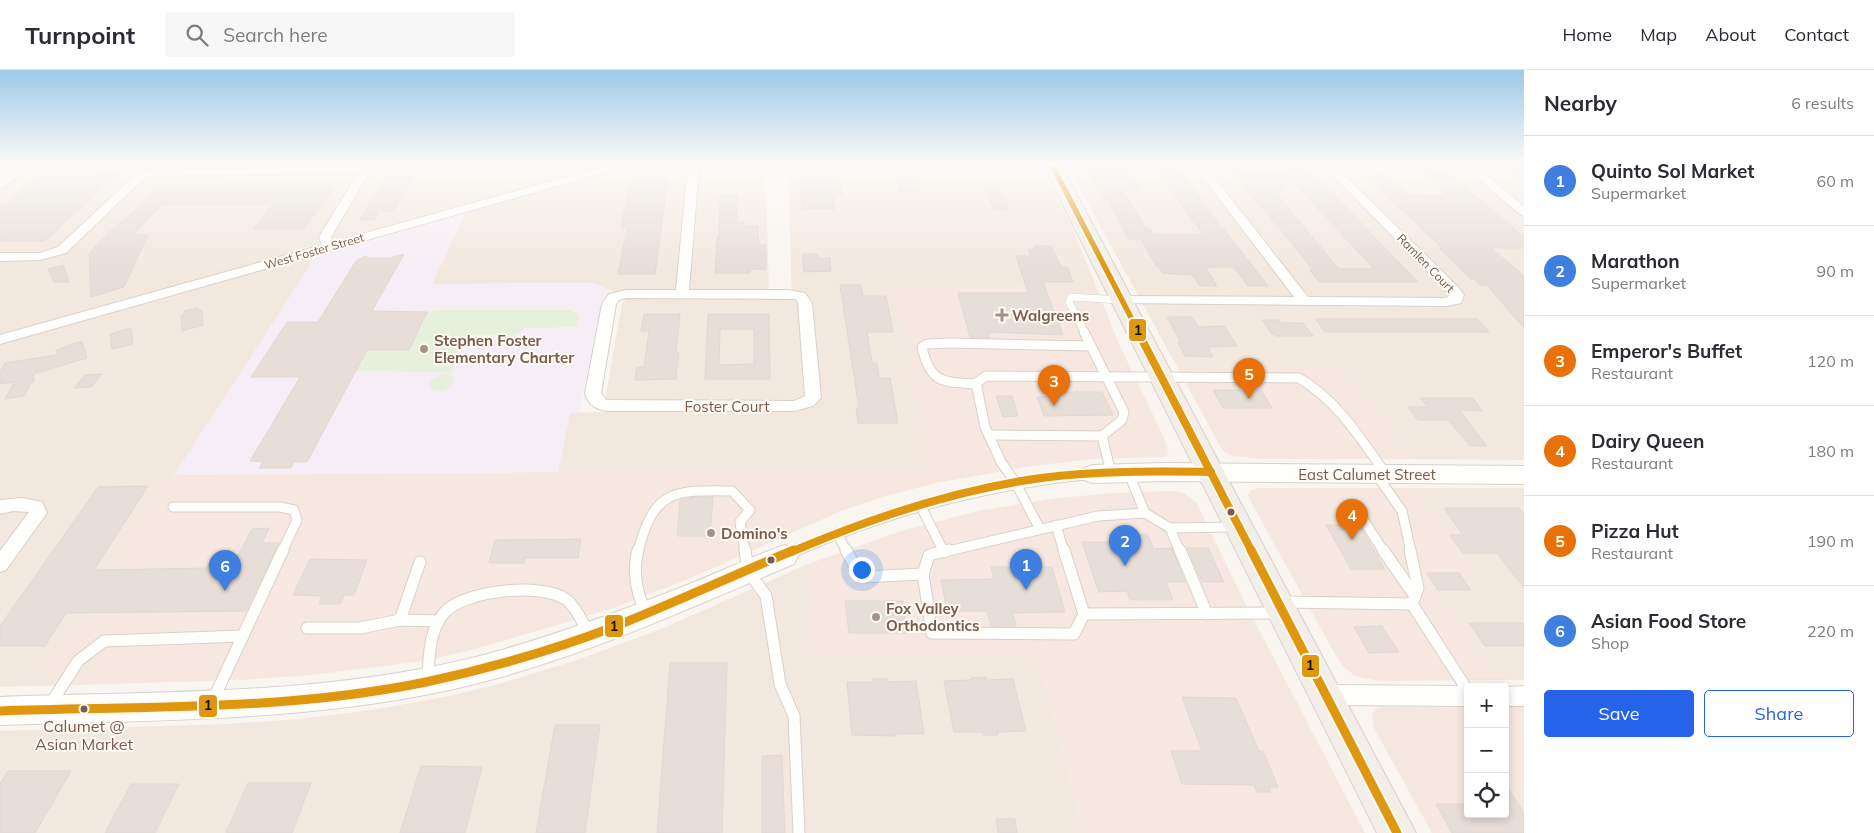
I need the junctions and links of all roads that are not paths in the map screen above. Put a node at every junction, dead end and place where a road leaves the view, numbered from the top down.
1 (116, 199) edge
2 (348, 199) edge
3 (501, 199) edge
4 (691, 199) edge
5 (1069, 199) edge
6 (1224, 199) edge
7 (1362, 199) edge
8 (1508, 199) edge
9 (1524, 212) edge
10 (329, 247) junction
11 (0, 258) edge
12 (682, 294) junction
13 (1122, 300) junction
14 (1304, 301) junction
15 (0, 340) edge
16 (1090, 346) junction
17 (1105, 377) junction
18 (1162, 378) junction
19 (976, 384) junction
20 (989, 435) junction
21 (1102, 436) junction
22 (1211, 472) junction
23 (1111, 473) junction
24 (1381, 474) junction
25 (1524, 475) edge
26 (1015, 482) junction
27 (920, 505) junction
28 (173, 507) dead end
29 (0, 508) edge
30 (1357, 510) dead end
31 (1145, 513) junction
32 (1056, 525) junction
33 (1239, 527) junction
34 (1170, 528) junction
35 (1040, 529) junction
36 (837, 534) junction
37 (944, 552) junction
38 (785, 556) joint
39 (420, 562) dead end
40 (0, 565) edge
41 (748, 571) junction
42 (923, 574) junction
43 (1414, 600) junction
44 (1281, 608) junction
45 (646, 614) junction
46 (1084, 614) junction
47 (1207, 614) junction
48 (400, 620) junction
49 (439, 621) junction
50 (307, 628) dead end
51 (243, 636) junction
52 (591, 636) junction
53 (428, 681) junction
54 (1464, 685) edge
55 (1326, 695) junction
56 (1464, 696) edge
57 (1509, 696) edge
58 (1524, 696) edge
59 (211, 704) junction
60 (48, 709) junction
61 (0, 711) edge
62 (799, 833) edge
63 (1398, 833) edge

1 - 11 street
2 - 10 street
3 - 10 street, West Foster Street
4 - 12 street
5 - 13 main road
6 - 14 street
7 - 14 street, Ramlen Court
8 - 9 street
10 - 15 street, West Foster Street
12 - 12 street, Foster Court
13 - 14 street, Ramlen Court
13 - 16 lane
13 - 18 main road
16 - 17 lane
16 - 19 lane
17 - 18 lane
17 - 19 lane
17 - 21 lane
18 - 22 main road
18 - 24 lane
19 - 20 lane
20 - 21 lane
20 - 26 lane
21 - 23 lane
22 - 23 main road, East Calumet Street
22 - 24 main road, East Calumet Street
22 - 33 main road
23 - 26 lane
23 - 31 lane
24 - 25 main road, East Calumet Street
24 - 43 lane
26 - 27 lane
26 - 35 lane
27 - 36 lane
27 - 37 lane
28 - 51 lane
29 - 40 street
30 - 43 lane
31 - 32 lane
31 - 34 lane
32 - 35 lane
32 - 46 lane
33 - 34 lane
33 - 44 main road
34 - 47 lane
35 - 37 lane
36 - 38 lane
36 - 42 lane
37 - 42 lane
38 - 41 main road
39 - 48 lane
41 - 45 main road
41 - 45 lane
41 - 62 lane
42 - 46 lane
43 - 44 lane
43 - 54 lane
44 - 47 lane
44 - 55 main road
45 - 52 main road
46 - 47 lane
48 - 49 lane
48 - 50 lane
49 - 52 lane
49 - 53 lane
51 - 59 lane
51 - 60 lane
52 - 53 main road
53 - 59 main road
55 - 56 street
55 - 63 main road
57 - 58 street
59 - 60 main road
60 - 61 main road

